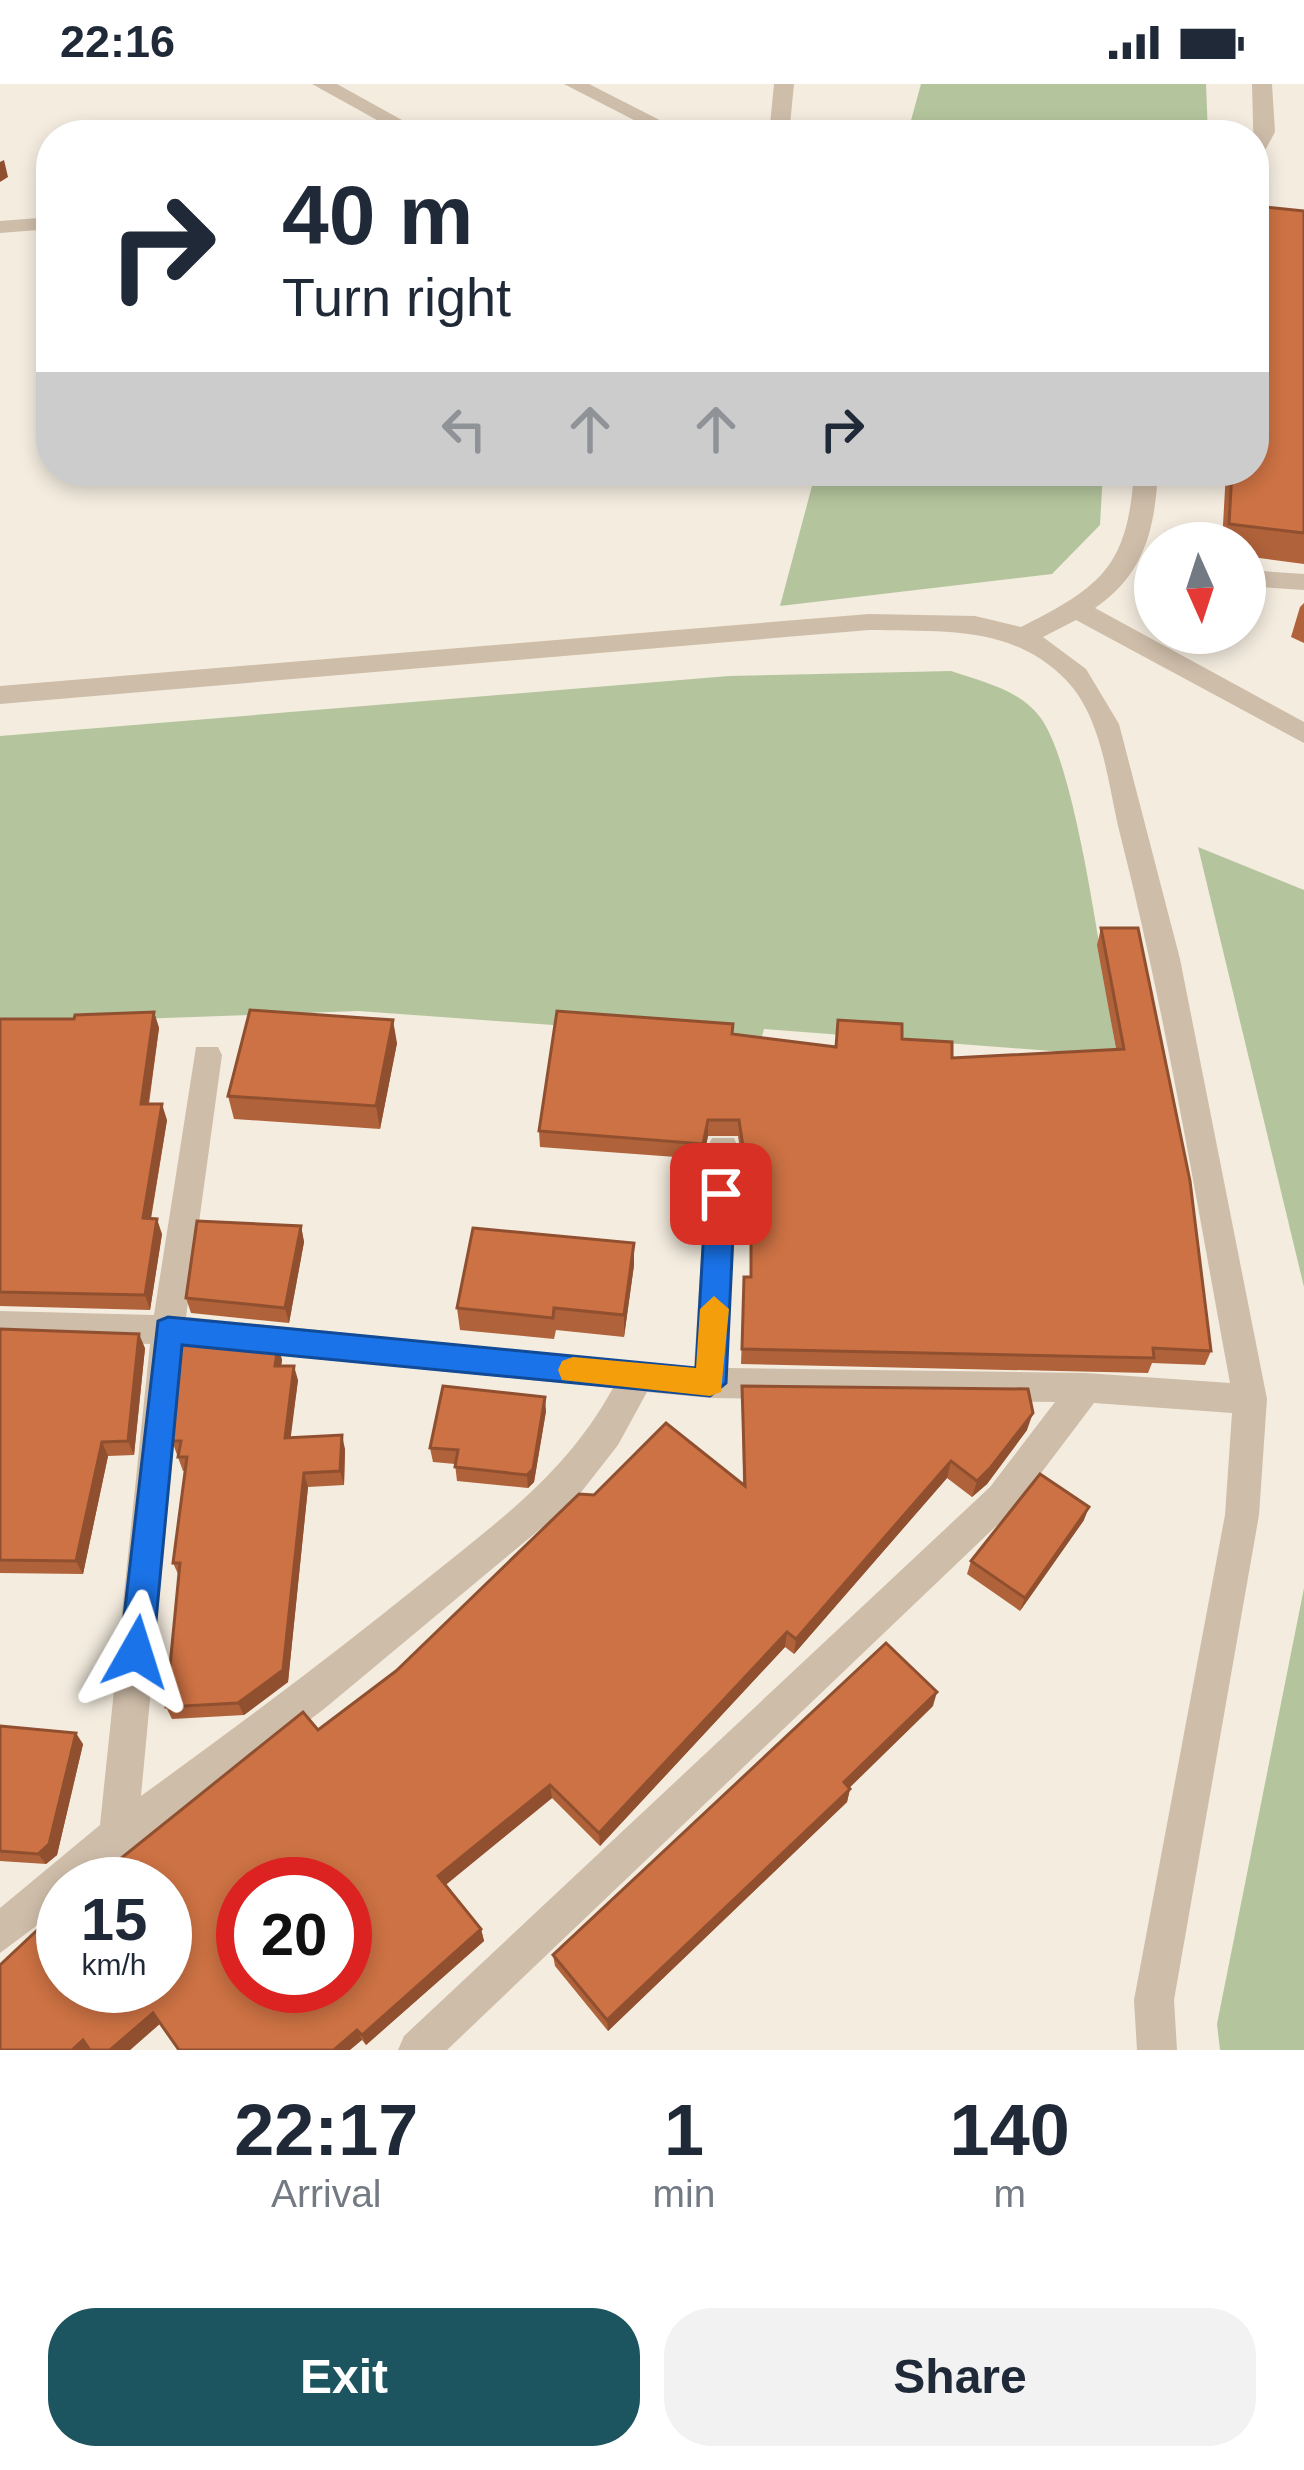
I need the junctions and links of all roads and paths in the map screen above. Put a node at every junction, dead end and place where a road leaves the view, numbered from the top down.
1 (322, 84) edge
2 (574, 84) edge
3 (784, 84) edge
4 (1262, 84) edge
5 (390, 120) edge
6 (648, 120) edge
7 (780, 120) edge
8 (1264, 120) edge
9 (36, 224) edge
10 (0, 227) edge
11 (1145, 486) edge
12 (1134, 579) edge
13 (1266, 579) edge
14 (1121, 580) junction
15 (1304, 582) edge
16 (1078, 610) junction
17 (1024, 636) junction
18 (0, 695) edge
19 (1304, 734) edge
20 (207, 1055) dead end
21 (723, 1147) edge
22 (0, 1325) edge
23 (168, 1330) junction
24 (637, 1377) junction
25 (710, 1383) junction
26 (1086, 1388) junction
27 (1250, 1400) junction
28 (118, 1835) junction
29 (0, 1933) edge
30 (418, 2050) edge
31 (1157, 2050) edge

1 - 5 street
2 - 6 street
3 - 7 street
4 - 8 street
9 - 10 street
11 - 14 street
12 - 14 street
13 - 15 street
14 - 16 street
16 - 17 street
16 - 19 street
17 - 18 street
17 - 27 street
20 - 23 street
21 - 25 street
22 - 23 street
23 - 24 street
23 - 28 street
24 - 25 street
24 - 28 street
25 - 26 street
26 - 27 street
26 - 30 street
27 - 31 street
28 - 29 street

